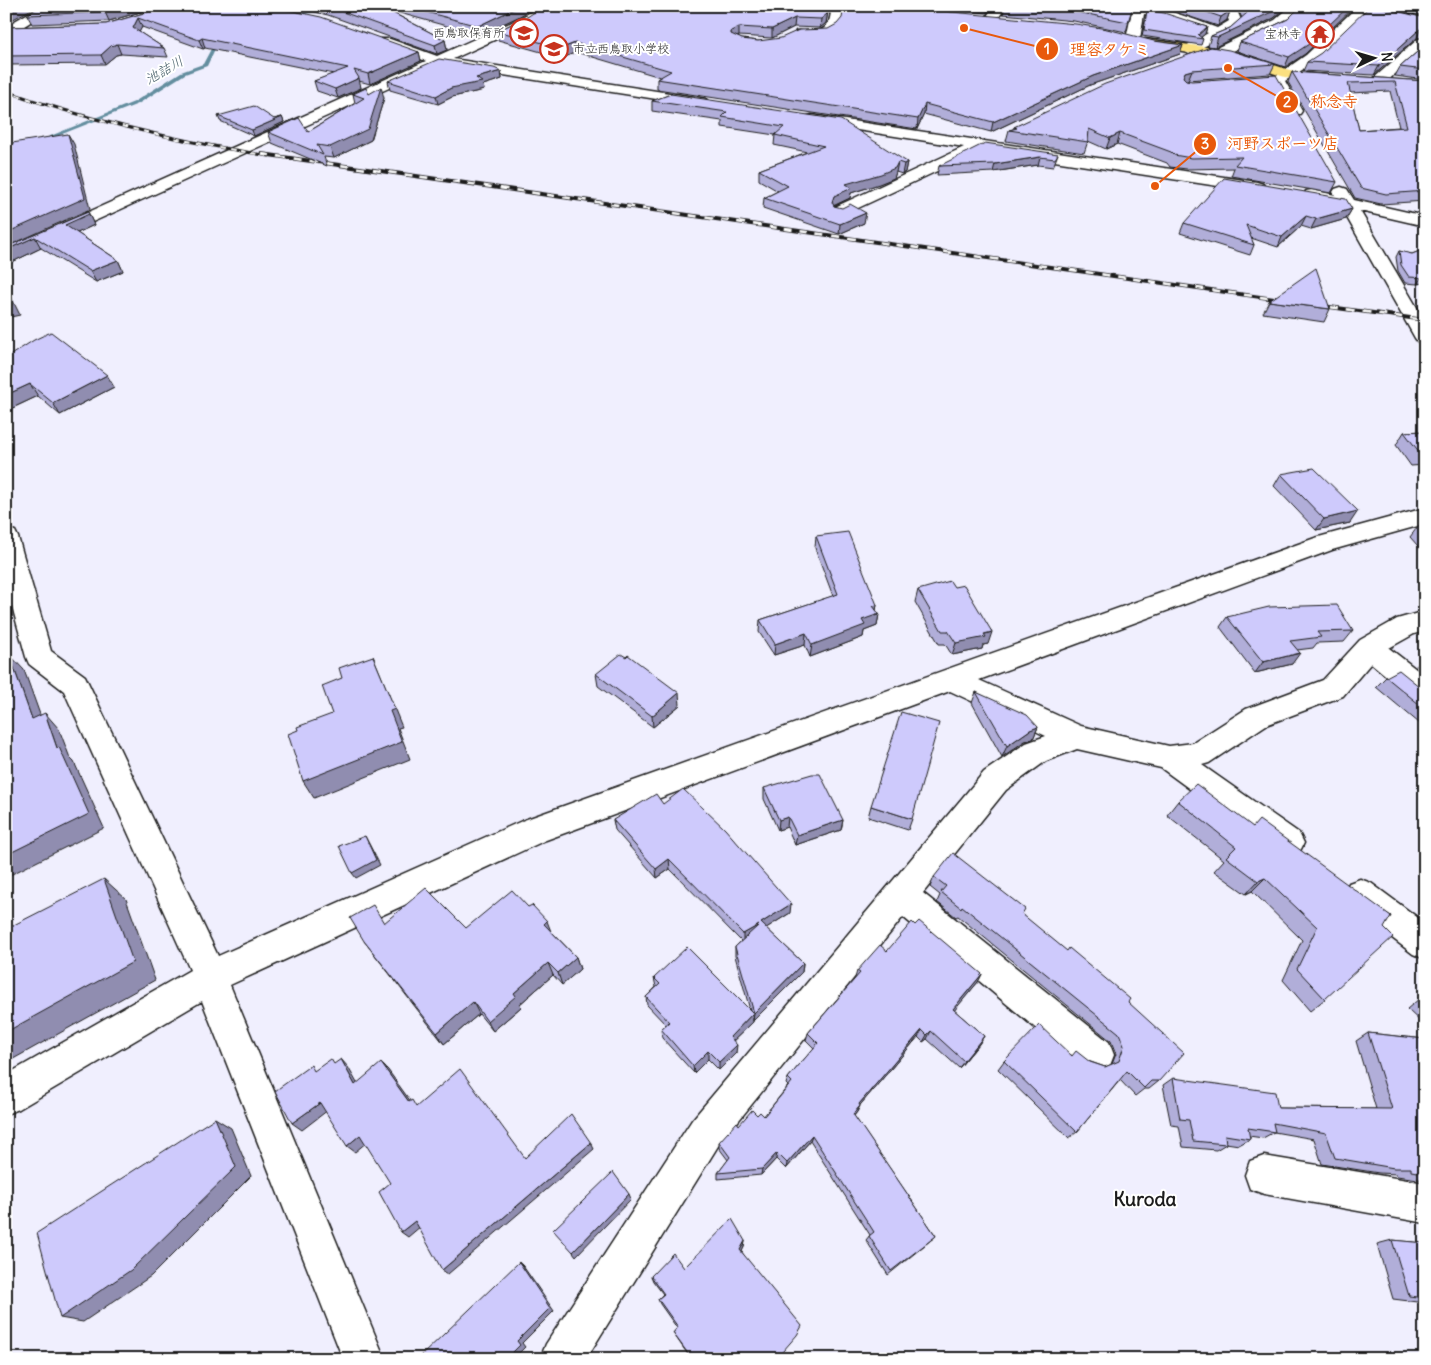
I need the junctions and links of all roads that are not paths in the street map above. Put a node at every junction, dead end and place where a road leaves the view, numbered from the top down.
1 (50, 6) edge
2 (550, 6) edge
3 (836, 6) edge
4 (1001, 6) edge
5 (1229, 6) edge
6 (1297, 6) edge
7 (1139, 8) edge
8 (1375, 8) edge
9 (986, 19) joint
10 (1010, 21) edge
11 (1425, 22) edge
12 (7, 30) edge
13 (36, 30) edge
14 (1220, 33) junction
15 (374, 38) edge
16 (788, 38) edge
17 (1129, 38) joint
18 (1423, 42) edge
19 (1203, 52) junction
20 (438, 61) junction
21 (1177, 62) edge
22 (1282, 77) junction
23 (1342, 80) edge
24 (1375, 81) joint
25 (1260, 82) edge
26 (1395, 82) edge
27 (714, 104) edge
28 (793, 116) edge
29 (1300, 121) edge
30 (1007, 132) dead end
31 (980, 145) junction
32 (1333, 178) edge
33 (1271, 189) edge
34 (1300, 193) edge
35 (1347, 203) junction
36 (841, 211) edge
37 (1425, 221) edge
38 (6, 256) edge
39 (1425, 338) edge
40 (1425, 516) edge
41 (6, 537) edge
42 (1425, 621) edge
43 (1369, 647) junction
44 (950, 679) junction
45 (1425, 692) edge
46 (1076, 737) junction
47 (1169, 758) junction
48 (1312, 860) edge
49 (1336, 878) edge
50 (902, 896) junction
51 (1425, 943) edge
52 (210, 977) junction
53 (1096, 1056) dead end
54 (6, 1096) edge
55 (1264, 1175) dead end
56 (1425, 1202) edge
57 (364, 1359) edge
58 (561, 1359) edge

1 - 12 street
2 - 20 street
3 - 16 street
4 - 9 street
5 - 14 street
6 - 19 street
7 - 14 street
7 - 17 street
8 - 11 street
8 - 22 street
9 - 10 main road
12 - 13 street
14 - 19 street
15 - 20 street
17 - 19 main road
18 - 24 street
19 - 21 street
19 - 22 main road
20 - 27 street
20 - 38 street
22 - 23 main road
22 - 25 street
22 - 29 street
24 - 26 main road
28 - 31 street
30 - 31 street
31 - 33 street
31 - 36 street
32 - 35 street
34 - 35 street
35 - 37 street
35 - 39 street
40 - 44 street
41 - 52 street
42 - 43 street
43 - 45 street
43 - 47 street
44 - 46 street
44 - 52 street
46 - 47 street
46 - 50 street
47 - 48 street
49 - 51 street
50 - 53 street
50 - 58 street
52 - 54 street
52 - 57 street
55 - 56 street

